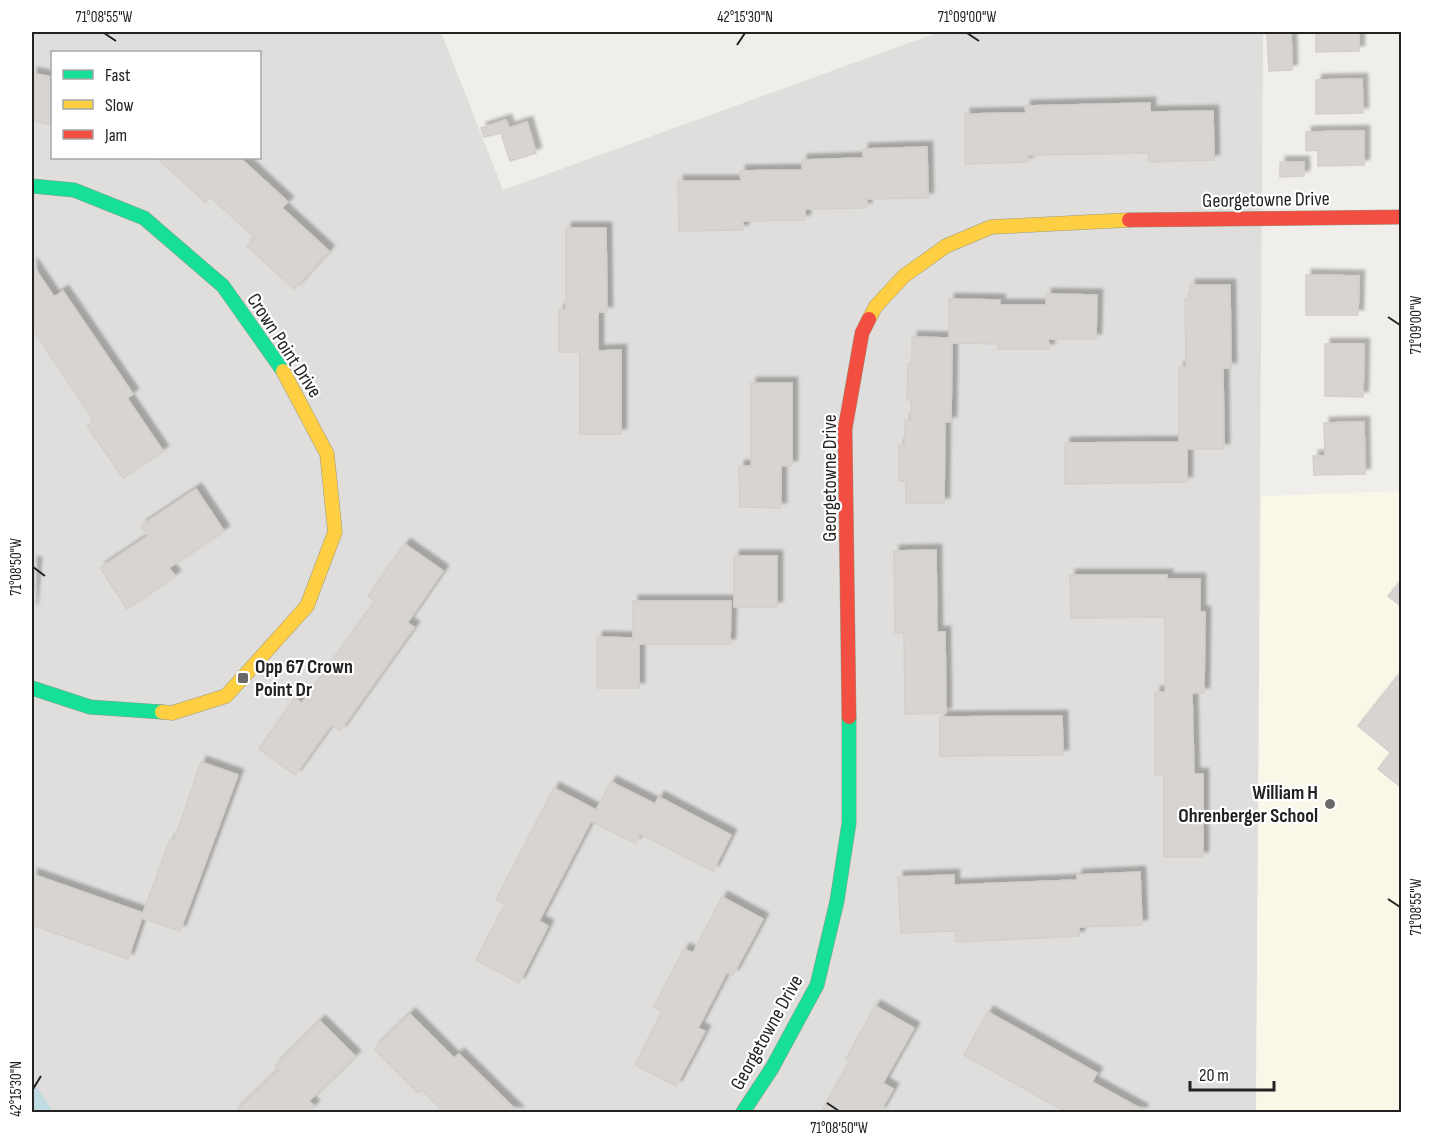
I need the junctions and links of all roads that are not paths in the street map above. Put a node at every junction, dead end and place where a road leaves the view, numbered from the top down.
1 (32, 186) edge
2 (1401, 217) edge
3 (32, 688) edge
4 (743, 1113) edge

1 - 3 street, Crown Point Drive
2 - 4 street, Georgetowne Drive

